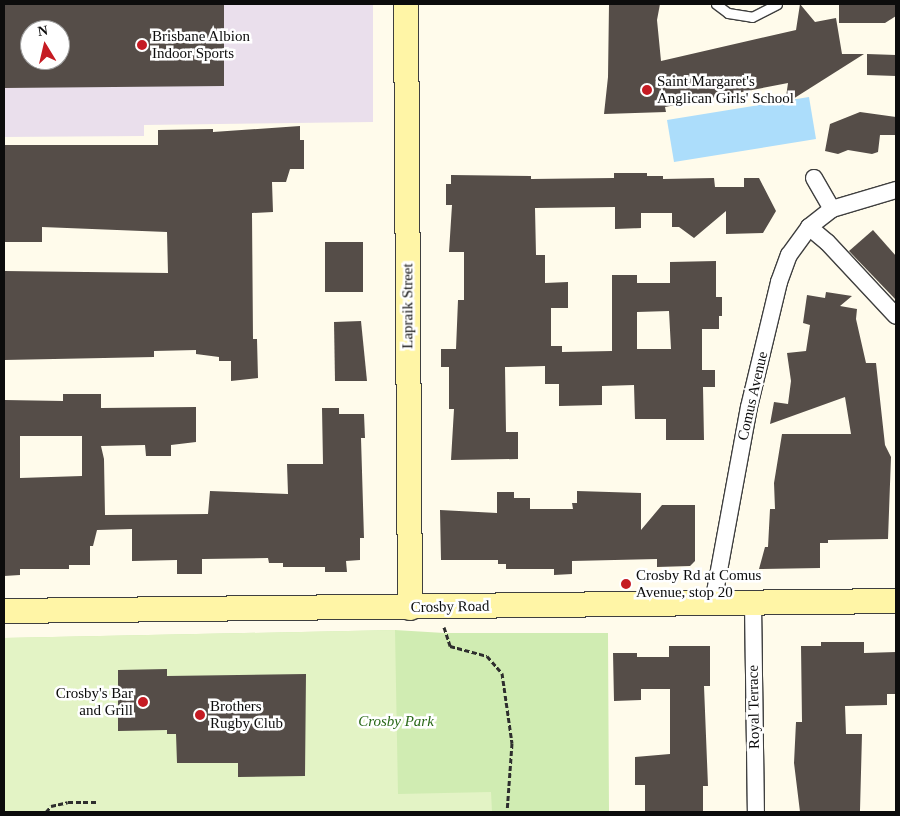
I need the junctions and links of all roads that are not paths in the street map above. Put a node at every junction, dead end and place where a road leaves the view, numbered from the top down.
1 (406, 4) edge
2 (716, 4) edge
3 (777, 4) edge
4 (814, 178) dead end
5 (896, 190) edge
6 (832, 209) junction
7 (809, 227) junction
8 (896, 316) edge
9 (896, 601) edge
10 (712, 603) junction
11 (753, 603) junction
12 (410, 608) junction
13 (4, 611) edge
14 (756, 812) edge

1 - 12 street, Lapraik Street
2 - 3 lane
4 - 6 street
5 - 6 street, Comus Avenue
6 - 7 street, Comus Avenue
7 - 8 street
7 - 10 street, Comus Avenue
9 - 11 street, Crosby Road
10 - 11 street, Crosby Road
10 - 12 street, Crosby Road
11 - 14 street, Royal Terrace
12 - 13 street, Crosby Road

